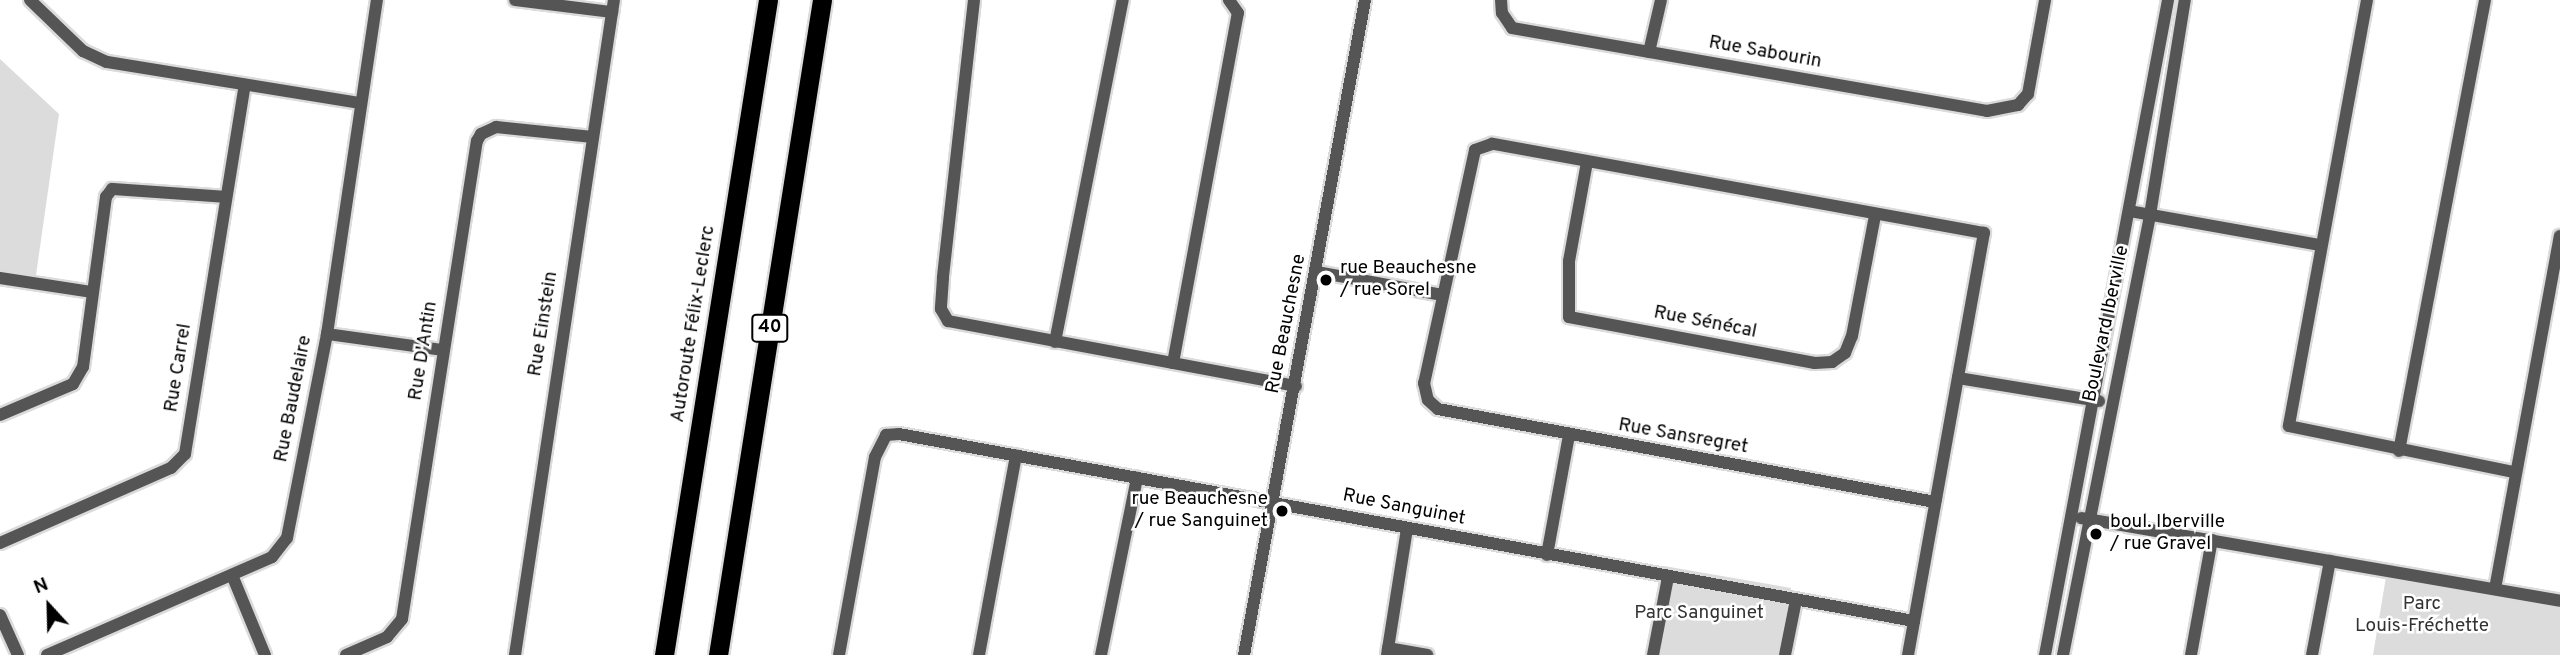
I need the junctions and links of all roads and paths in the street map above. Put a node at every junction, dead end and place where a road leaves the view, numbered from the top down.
1 (30, 0) edge
2 (377, 0) edge
3 (514, 0) edge
4 (768, 0) edge
5 (822, 0) edge
6 (974, 0) edge
7 (1123, 0) edge
8 (1365, 0) edge
9 (1502, 0) edge
10 (1661, 0) edge
11 (2045, 0) edge
12 (2168, 0) edge
13 (2185, 0) edge
14 (2367, 0) edge
15 (2486, 0) edge
16 (1233, 3) edge
17 (613, 6) edge
18 (1649, 52) junction
19 (245, 85) junction
20 (361, 103) junction
21 (592, 137) junction
22 (1587, 162) junction
23 (225, 197) junction
24 (2129, 211) junction
25 (1875, 215) junction
26 (2150, 215) junction
27 (2560, 240) edge
28 (2320, 245) junction
29 (1317, 272) junction
30 (0, 278) edge
31 (91, 292) junction
32 (1442, 295) junction
33 (327, 334) junction
34 (1055, 342) junction
35 (443, 350) junction
36 (1173, 363) junction
37 (1958, 378) junction
38 (1296, 386) junction
39 (2093, 400) junction
40 (2109, 402) junction
41 (0, 415) edge
42 (1569, 435) junction
43 (2399, 451) junction
44 (1016, 456) junction
45 (2514, 472) junction
46 (1137, 478) junction
47 (1272, 502) junction
48 (1935, 502) junction
49 (2070, 516) junction
50 (2088, 519) junction
51 (1407, 529) junction
52 (2212, 540) junction
53 (0, 542) edge
54 (1547, 555) junction
55 (2330, 561) junction
56 (232, 575) junction
57 (1668, 577) junction
58 (2495, 590) junction
59 (1796, 600) junction
60 (2560, 601) edge
61 (0, 615) edge
62 (1914, 621) junction
63 (1388, 652) edge
64 (18, 655) edge
65 (47, 655) edge
66 (265, 655) edge
67 (346, 655) edge
68 (515, 655) edge
69 (664, 655) edge
70 (718, 655) edge
71 (839, 655) edge
72 (979, 655) edge
73 (1101, 655) edge
74 (1244, 655) edge
75 (1427, 655) edge
76 (1654, 655) edge
77 (1784, 655) edge
78 (1908, 655) edge
79 (2045, 655) edge
80 (2063, 655) edge
81 (2191, 655) edge
82 (2312, 655) edge

1 - 19 street
2 - 20 street, Rue Baudelaire
3 - 17 street
4 - 69 highway, Autoroute Félix-Leclerc
5 - 70 highway, 40
6 - 34 street
7 - 34 street
8 - 29 street, Rue Beauchesne
9 - 18 street, Rue Sabourin
10 - 18 street
11 - 18 street, Rue Sabourin
12 - 24 street, Boulevard Iberville
13 - 26 street, Boulevard Iberville
14 - 28 street
15 - 43 street
16 - 36 street
17 - 21 street, Rue Einstein
19 - 20 street
19 - 23 street, Rue Carrel
20 - 33 street, Rue Baudelaire
21 - 35 street, Rue D'Antin
21 - 68 street, Rue Einstein
22 - 25 street
22 - 25 street, Rue Sénécal
22 - 32 street
23 - 31 street
23 - 53 street, Rue Carrel
24 - 26 street
24 - 39 street, Boulevard Iberville
25 - 37 street
26 - 28 street
26 - 40 street, Boulevard Iberville
27 - 45 street
28 - 43 street
29 - 32 street
29 - 38 street, Rue Beauchesne
30 - 31 street
31 - 41 street
32 - 42 street, Rue Sansregret
33 - 35 street
33 - 56 street, Rue Baudelaire
34 - 36 street
35 - 67 street, Rue D'Antin
36 - 38 street
37 - 39 street
37 - 48 street
38 - 47 street, Rue Beauchesne
39 - 40 street
39 - 49 street, Boulevard Iberville
40 - 50 street, Boulevard Iberville
42 - 48 street, Rue Sansregret
42 - 54 street
43 - 45 street
44 - 46 street, Rue Sanguinet
44 - 71 street, Rue Sanguinet
44 - 72 street
45 - 58 street
46 - 47 street, Rue Sanguinet
46 - 73 street
47 - 51 street, Rue Sanguinet
47 - 74 street, Rue Beauchesne
48 - 62 street
49 - 50 street
49 - 79 street, Boulevard Iberville
50 - 52 street
50 - 80 street, Boulevard Iberville
51 - 54 street, Rue Sanguinet
51 - 63 street
52 - 55 street
52 - 81 street
54 - 57 street, Rue Sanguinet
55 - 58 street
55 - 82 street
56 - 65 street, Rue Baudelaire
56 - 66 street
57 - 59 street, Rue Sanguinet
57 - 76 street
58 - 60 street
59 - 62 street, Rue Sanguinet
59 - 77 street
61 - 64 street
62 - 78 street
63 - 75 street

